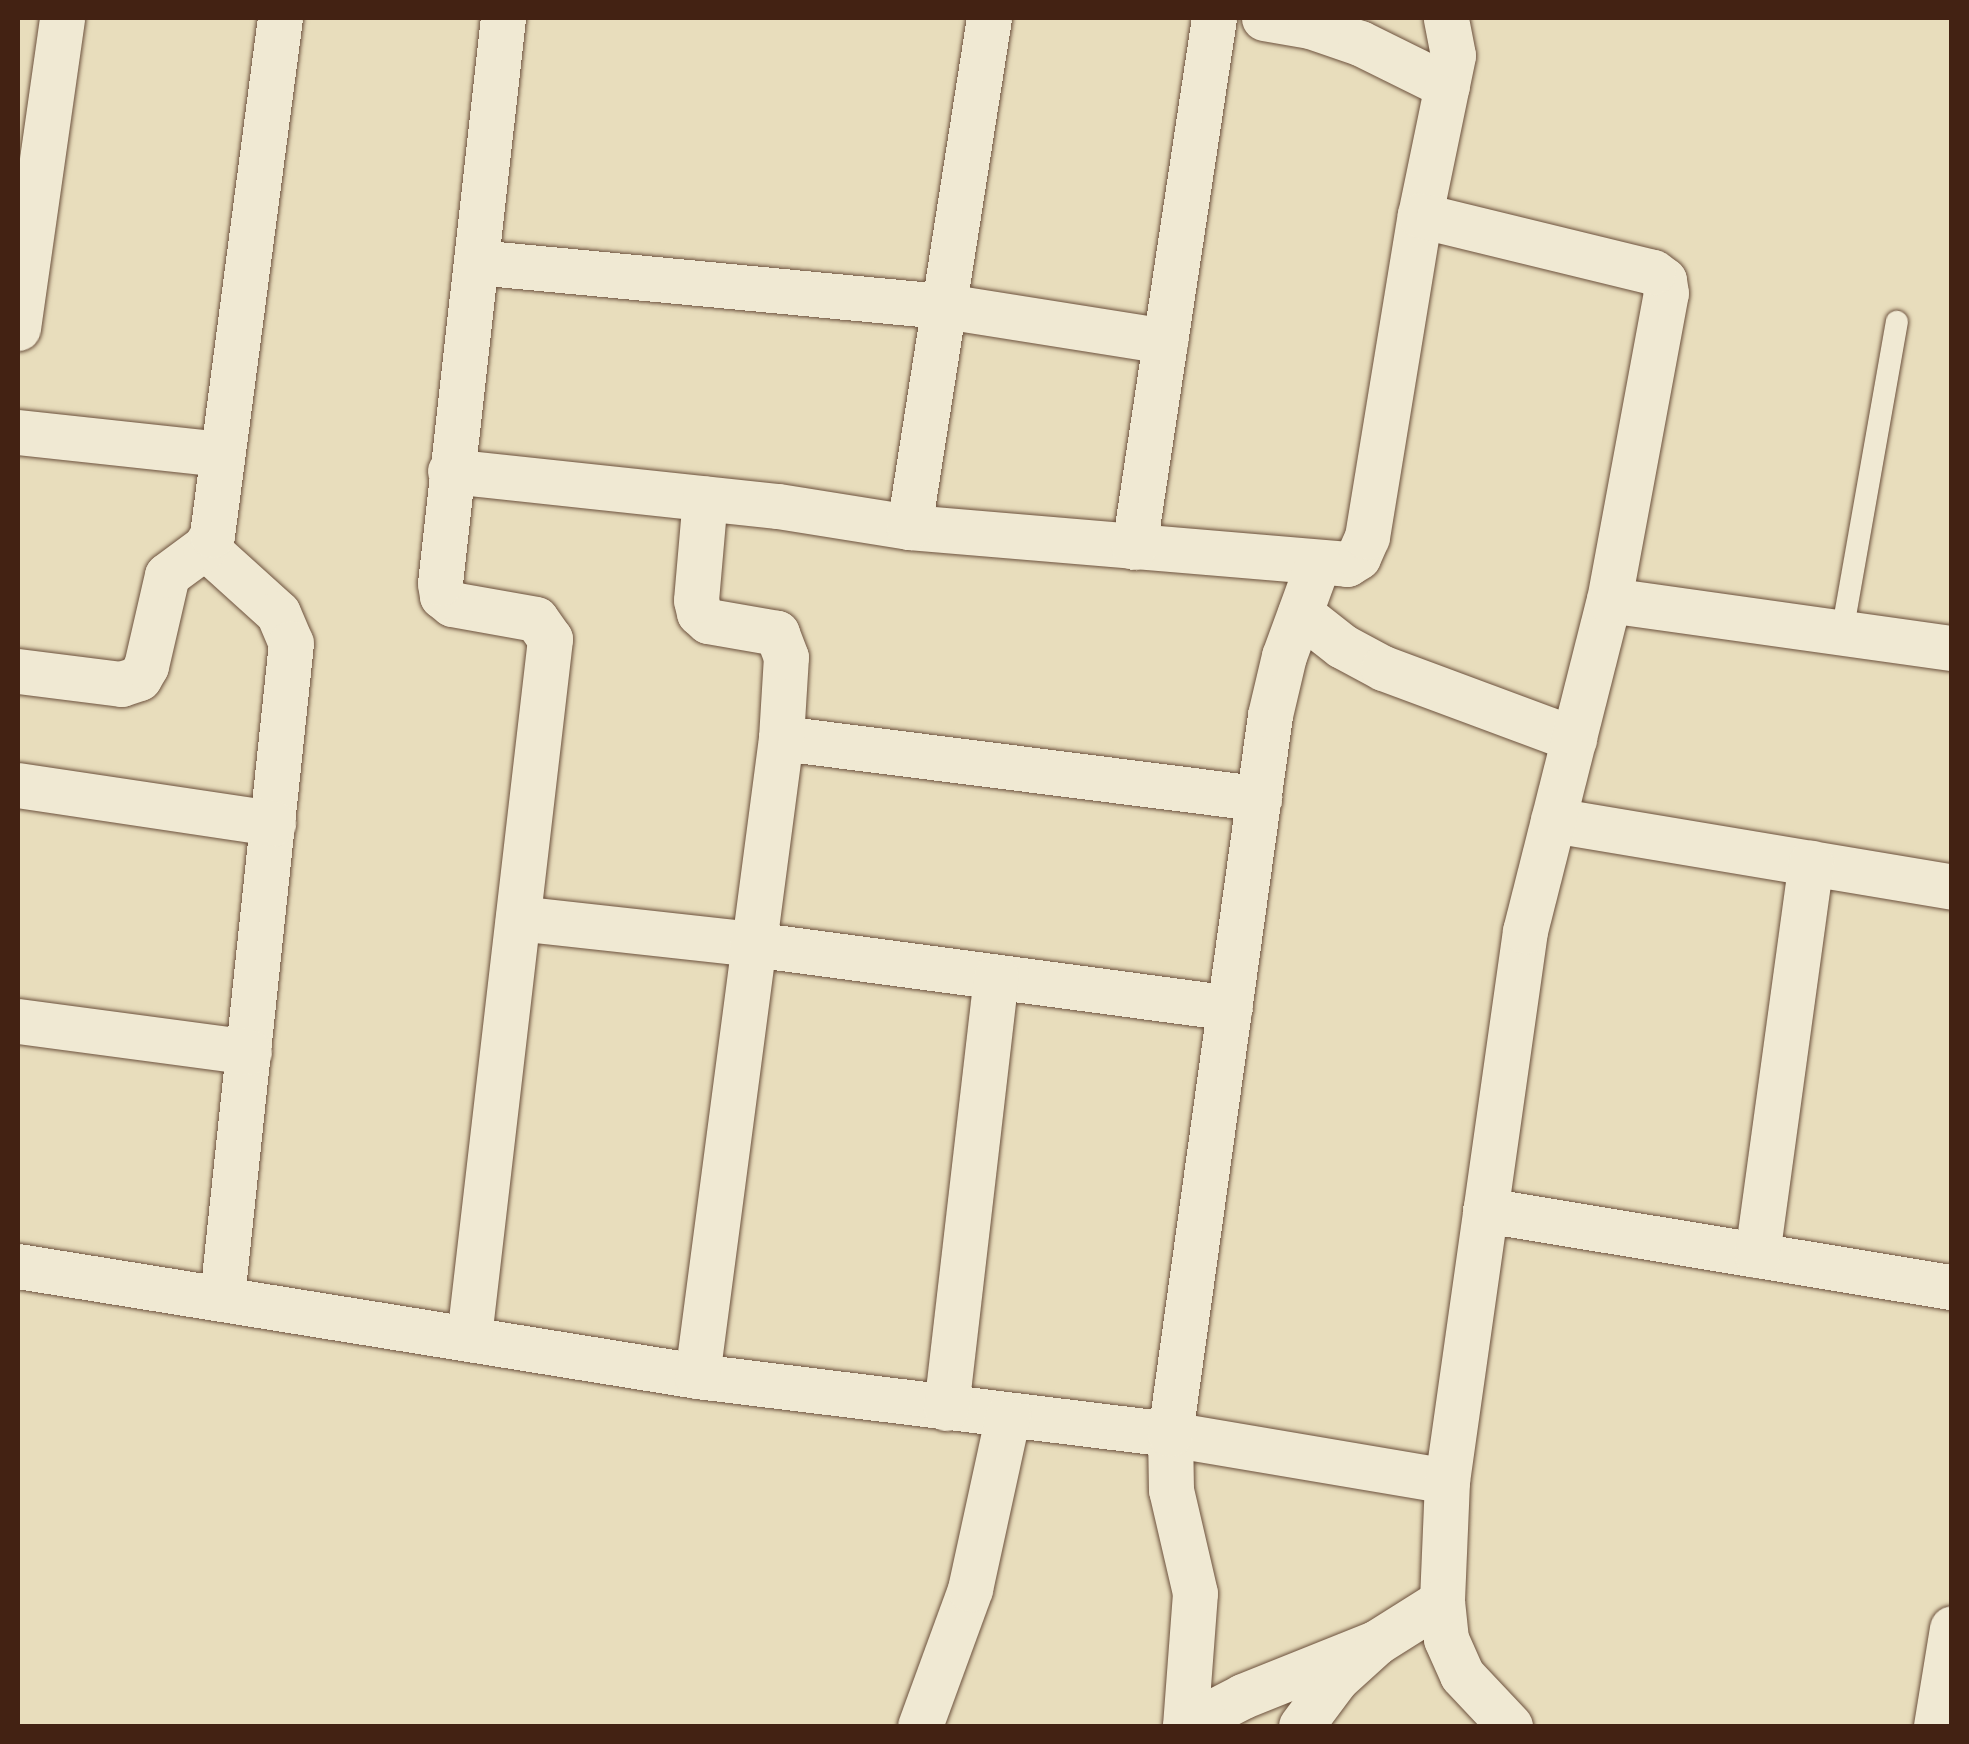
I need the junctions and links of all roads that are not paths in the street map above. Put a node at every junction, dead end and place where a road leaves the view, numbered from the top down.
1 (62, 18) edge
2 (280, 18) edge
3 (502, 18) edge
4 (989, 18) edge
5 (1214, 18) edge
6 (1264, 18) edge
7 (1446, 18) edge
8 (1362, 30) edge
9 (1447, 86) junction
10 (1420, 214) junction
11 (476, 262) junction
12 (946, 306) junction
13 (1896, 322) dead end
14 (18, 328) edge
15 (1165, 341) junction
16 (18, 432) edge
17 (221, 454) junction
18 (450, 471) junction
19 (705, 498) junction
20 (910, 527) junction
21 (205, 547) junction
22 (1134, 547) junction
23 (1318, 563) junction
24 (1609, 600) junction
25 (1300, 613) junction
26 (1842, 633) junction
27 (1952, 648) edge
28 (18, 671) edge
29 (781, 738) junction
30 (1574, 739) junction
31 (18, 785) edge
32 (1260, 798) junction
33 (1553, 820) junction
34 (272, 823) junction
35 (1811, 863) junction
36 (1952, 887) edge
37 (518, 918) junction
38 (752, 944) junction
39 (996, 977) junction
40 (1230, 1008) junction
41 (18, 1022) edge
42 (249, 1052) junction
43 (1485, 1210) junction
44 (1757, 1255) junction
45 (18, 1266) edge
46 (1952, 1286) edge
47 (222, 1298) junction
48 (469, 1338) junction
49 (697, 1376) junction
50 (946, 1408) junction
51 (1008, 1415) junction
52 (1170, 1434) junction
53 (1447, 1481) junction
54 (1442, 1601) junction
55 (1952, 1628) edge
56 (1376, 1642) junction
57 (920, 1726) edge
58 (1185, 1726) edge
59 (1301, 1726) edge
60 (1510, 1726) edge
61 (1936, 1726) edge

1 - 14 street
2 - 17 street
3 - 11 street
4 - 12 street
5 - 15 street
6 - 8 street
7 - 9 street
8 - 9 street
9 - 10 street
10 - 23 street
10 - 24 street
11 - 12 street
11 - 18 street
12 - 15 street
12 - 20 street
13 - 26 lane
15 - 22 street
16 - 17 street
17 - 21 street
18 - 19 street
18 - 37 street
19 - 20 street
19 - 29 street
20 - 22 street
21 - 28 street
21 - 34 street
22 - 23 street
23 - 25 street
24 - 26 street
24 - 30 street
25 - 30 street
25 - 32 street
26 - 27 street
29 - 32 street
29 - 38 street
30 - 33 street
31 - 34 street
32 - 40 street
33 - 35 street
33 - 43 street
34 - 42 street
35 - 36 street
35 - 44 street
37 - 38 street
37 - 48 street
38 - 39 street
38 - 49 street
39 - 40 street
39 - 50 street
40 - 52 street
41 - 42 street
42 - 47 street
43 - 44 street
43 - 53 street
44 - 46 street
45 - 47 street
47 - 48 street
48 - 49 street
49 - 50 street
50 - 51 street
51 - 52 street
51 - 57 street
52 - 53 street
52 - 58 street
53 - 54 street
54 - 56 street
54 - 60 street
55 - 61 street
56 - 58 street
56 - 59 street

